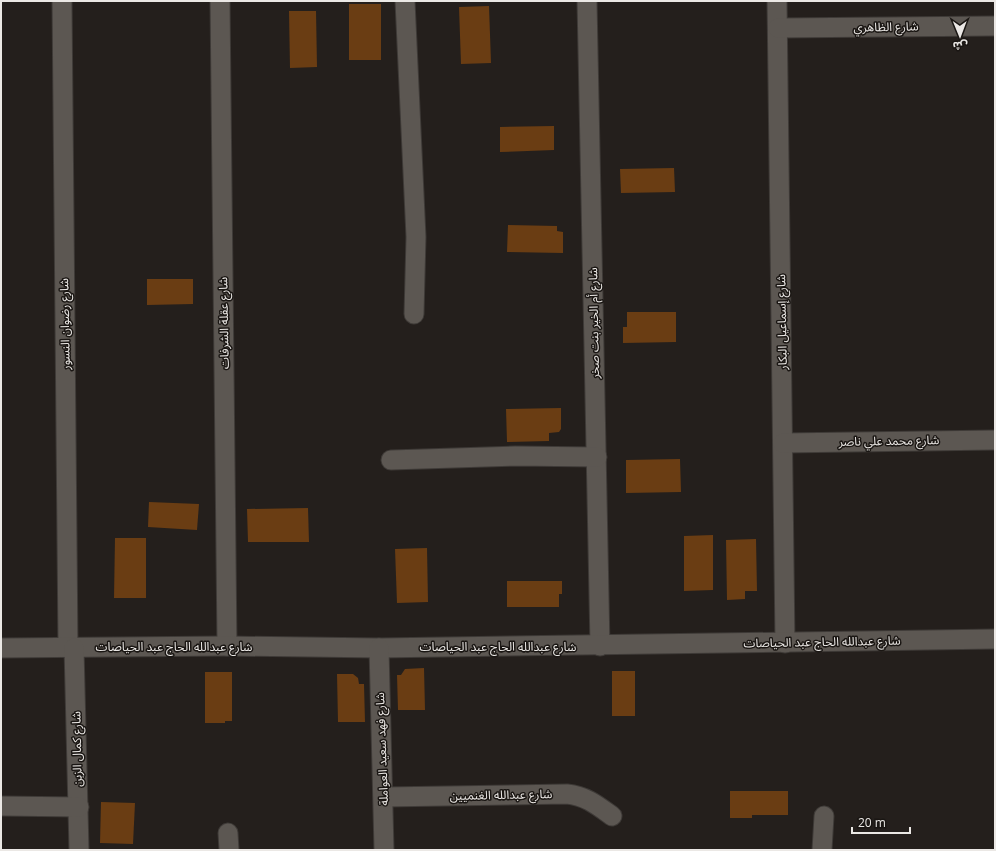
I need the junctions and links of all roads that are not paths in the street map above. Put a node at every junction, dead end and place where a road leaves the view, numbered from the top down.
1 (62, 1) edge
2 (220, 1) edge
3 (404, 1) edge
4 (587, 1) edge
5 (777, 1) edge
6 (995, 26) edge
7 (778, 28) junction
8 (414, 314) dead end
9 (995, 440) edge
10 (783, 443) junction
11 (597, 457) junction
12 (391, 460) dead end
13 (995, 639) edge
14 (785, 643) junction
15 (227, 646) junction
16 (600, 646) junction
17 (1, 648) edge
18 (71, 648) junction
19 (379, 648) junction
20 (384, 797) junction
21 (1, 806) edge
22 (78, 807) junction
23 (612, 816) dead end
24 (824, 816) dead end
25 (79, 850) edge
26 (384, 850) edge
27 (822, 850) edge

1 - 18 street, شارع رضوان النسور
2 - 15 street, شارع عقلة الشرفات
3 - 8 street
4 - 11 street, شارع أم الخير بنت صخر
5 - 7 street, شارع إسماعيل البكار
6 - 7 street, شارع الظاهري
7 - 10 street, شارع إسماعيل البكار
9 - 10 street, شارع محمد علي ناصر
10 - 14 street, شارع إسماعيل البكار
11 - 12 street
11 - 16 street, شارع أم الخير بنت صخر
13 - 14 street, شارع عبدالله الحاج عبد الحياصات
14 - 16 street, شارع عبدالله الحاج عبد الحياصات
15 - 18 street, شارع عبدالله الحاج عبد الحياصات
15 - 19 street, شارع عبدالله الحاج عبد الحياصات
16 - 19 street, شارع عبدالله الحاج عبد الحياصات
17 - 18 street, شارع عبدالله الحاج عبد الحياصات
18 - 22 street, شارع كمال الزبن
19 - 20 street, شارع فهد سعيد العواملة
20 - 23 street, شارع عبدالله الغنميين
20 - 26 street, شارع فهد سعيد العواملة
21 - 22 street
22 - 25 street, شارع كمال الزبن
24 - 27 street

